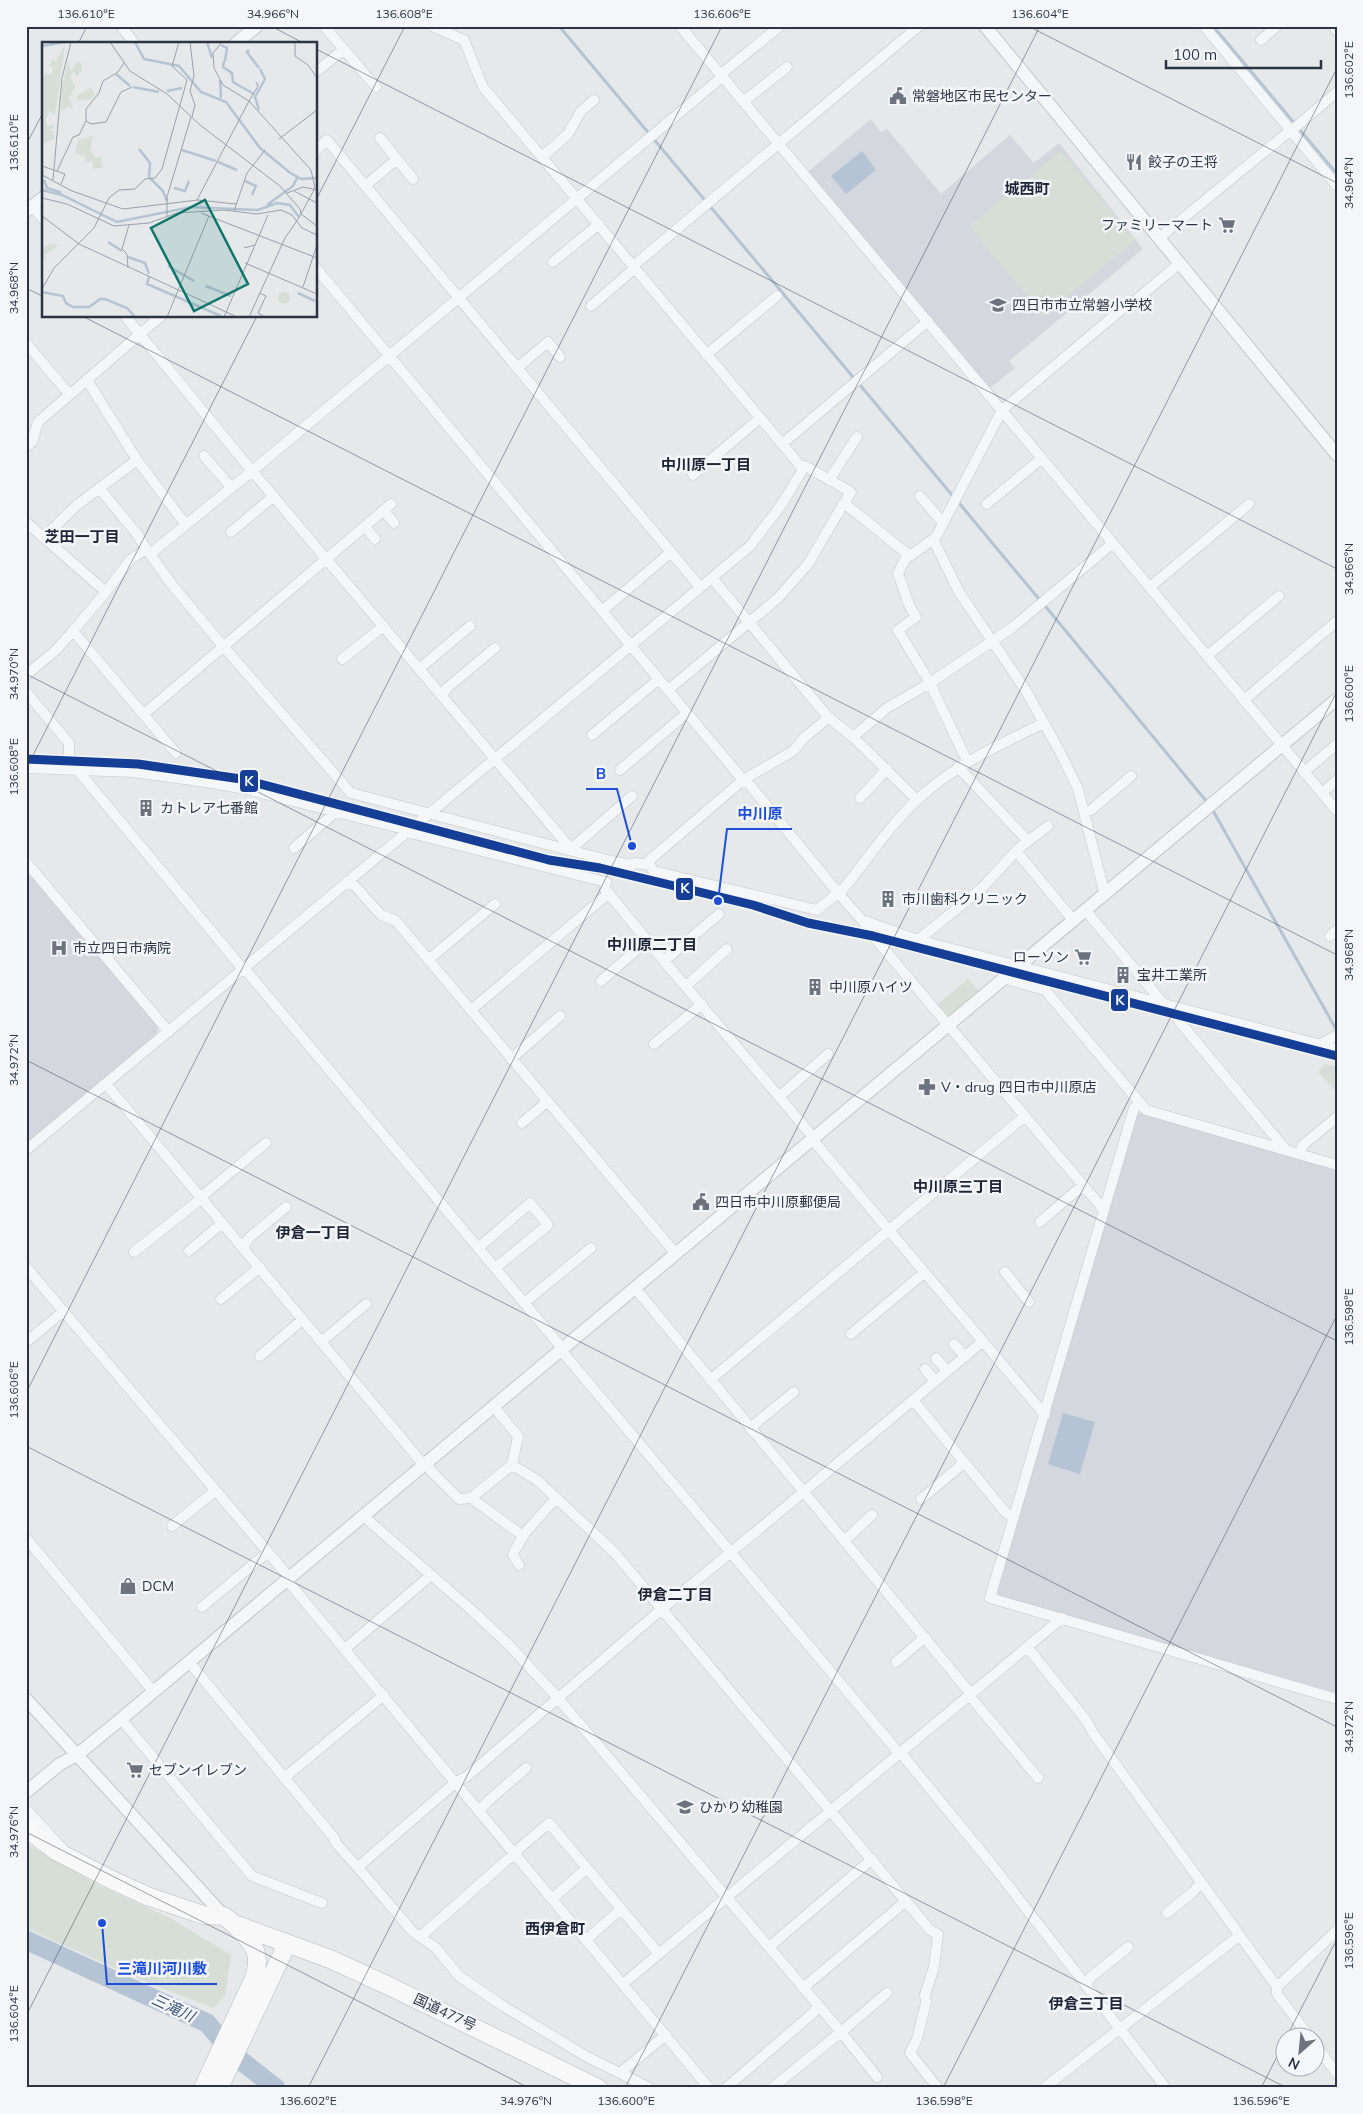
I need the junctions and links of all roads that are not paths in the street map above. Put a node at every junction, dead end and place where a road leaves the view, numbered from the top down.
1 (121, 26) edge
2 (257, 26) edge
3 (324, 26) edge
4 (432, 26) edge
5 (680, 26) edge
6 (780, 26) edge
7 (919, 26) edge
8 (985, 26) edge
9 (1204, 26) edge
10 (1277, 26) edge
11 (1333, 26) edge
12 (1337, 31) edge
13 (1261, 40) dead end
14 (133, 42) edge
15 (237, 42) edge
16 (344, 49) junction
17 (786, 67) dead end
18 (318, 70) edge
19 (721, 76) junction
20 (376, 88) dead end
21 (1337, 92) edge
22 (594, 100) dead end
23 (743, 102) junction
24 (1294, 128) junction
25 (380, 138) dead end
26 (778, 144) junction
27 (318, 148) edge
28 (542, 157) junction
29 (397, 159) junction
30 (413, 179) dead end
31 (364, 186) junction
32 (1337, 186) edge
33 (577, 198) junction
34 (42, 199) edge
35 (29, 209) edge
36 (42, 219) edge
37 (599, 224) junction
38 (1159, 238) junction
39 (553, 262) dead end
40 (1180, 263) junction
41 (634, 267) junction
42 (318, 270) edge
43 (777, 296) dead end
44 (459, 297) junction
45 (591, 306) dead end
46 (126, 318) edge
47 (159, 318) edge
48 (928, 321) junction
49 (140, 334) junction
50 (26, 343) edge
51 (706, 355) junction
52 (389, 356) junction
53 (560, 357) dead end
54 (518, 368) junction
55 (87, 380) junction
56 (69, 394) junction
57 (1002, 410) junction
58 (760, 418) junction
59 (857, 437) dead end
60 (782, 444) junction
61 (26, 448) edge
62 (1337, 455) edge
63 (204, 456) dead end
64 (1042, 458) junction
65 (137, 460) junction
66 (803, 469) junction
67 (252, 471) junction
68 (693, 475) dead end
69 (829, 480) junction
70 (231, 487) junction
71 (99, 488) junction
72 (274, 496) junction
73 (920, 496) dead end
74 (844, 503) junction
75 (986, 504) dead end
76 (1249, 504) dead end
77 (26, 522) edge
78 (394, 523) dead end
79 (943, 523) junction
80 (186, 525) junction
81 (365, 527) junction
82 (231, 532) dead end
83 (43, 538) junction
84 (375, 539) dead end
85 (933, 539) junction
86 (1113, 543) junction
87 (148, 552) junction
88 (671, 552) junction
89 (908, 554) junction
90 (327, 559) junction
91 (712, 578) junction
92 (700, 587) junction
93 (1150, 587) junction
94 (106, 592) junction
95 (1279, 596) dead end
96 (602, 611) junction
97 (1337, 621) edge
98 (749, 624) junction
99 (384, 626) junction
100 (470, 626) dead end
101 (73, 631) junction
102 (992, 641) junction
103 (631, 645) junction
104 (223, 646) junction
105 (495, 648) dead end
106 (1207, 656) junction
107 (342, 659) dead end
108 (419, 668) junction
109 (26, 675) edge
110 (659, 679) junction
111 (930, 683) junction
112 (668, 690) junction
113 (26, 692) edge
114 (442, 696) junction
115 (1337, 699) edge
116 (1244, 700) junction
117 (687, 713) junction
118 (144, 714) junction
119 (829, 717) junction
120 (1044, 723) junction
121 (592, 735) dead end
122 (854, 737) junction
123 (1337, 744) edge
124 (1282, 746) junction
125 (176, 753) dead end
126 (495, 759) junction
127 (967, 761) junction
128 (958, 767) junction
129 (26, 768) edge
130 (76, 768) junction
131 (887, 769) junction
132 (620, 770) dead end
133 (1304, 772) junction
134 (1131, 776) dead end
135 (742, 780) junction
136 (1337, 780) edge
137 (1322, 793) junction
138 (632, 796) dead end
139 (860, 798) dead end
140 (917, 800) junction
141 (334, 811) junction
142 (1337, 811) edge
143 (1084, 812) junction
144 (428, 813) junction
145 (1048, 826) dead end
146 (407, 832) junction
147 (1028, 841) junction
148 (294, 848) dead end
149 (571, 850) junction
150 (1016, 851) junction
151 (26, 862) edge
152 (645, 864) junction
153 (346, 882) junction
154 (609, 893) junction
155 (838, 894) junction
156 (1105, 895) junction
157 (495, 904) dead end
158 (1086, 911) junction
159 (719, 914) dead end
160 (862, 920) junction
161 (1074, 921) junction
162 (918, 940) junction
163 (649, 943) junction
164 (727, 949) dead end
165 (428, 960) junction
166 (664, 961) junction
167 (1020, 966) junction
168 (244, 968) junction
169 (1003, 978) junction
170 (601, 981) dead end
171 (686, 986) junction
172 (702, 1004) junction
173 (1164, 1004) junction
174 (470, 1010) junction
175 (560, 1016) dead end
176 (948, 1025) junction
177 (169, 1032) junction
178 (1335, 1036) edge
179 (654, 1044) dead end
180 (1320, 1044) junction
181 (1337, 1049) edge
182 (828, 1054) dead end
183 (511, 1059) junction
184 (106, 1084) junction
185 (779, 1096) junction
186 (548, 1101) junction
187 (1140, 1103) junction
188 (1025, 1116) junction
189 (1337, 1118) edge
190 (522, 1123) dead end
191 (813, 1139) junction
192 (266, 1143) dead end
193 (26, 1150) edge
194 (1286, 1150) junction
195 (1299, 1154) junction
196 (1337, 1165) edge
197 (1085, 1187) junction
198 (201, 1198) junction
199 (286, 1207) dead end
200 (1104, 1210) junction
201 (1040, 1222) dead end
202 (222, 1223) junction
203 (890, 1232) junction
204 (243, 1248) junction
205 (478, 1248) junction
206 (590, 1248) dead end
207 (189, 1251) dead end
208 (134, 1252) dead end
209 (676, 1254) junction
210 (26, 1267) edge
211 (260, 1268) junction
212 (495, 1268) junction
213 (1005, 1272) dead end
214 (924, 1273) junction
215 (634, 1288) junction
216 (221, 1299) dead end
217 (1029, 1302) dead end
218 (524, 1303) junction
219 (366, 1304) dead end
220 (64, 1311) junction
221 (302, 1320) junction
222 (852, 1334) dead end
223 (26, 1342) edge
224 (321, 1342) junction
225 (982, 1342) junction
226 (954, 1344) dead end
227 (561, 1349) junction
228 (260, 1356) dead end
229 (965, 1357) junction
230 (936, 1358) dead end
231 (925, 1369) dead end
232 (947, 1371) junction
233 (710, 1380) junction
234 (935, 1381) junction
235 (794, 1392) dead end
236 (913, 1400) junction
237 (493, 1406) junction
238 (1045, 1414) junction
239 (751, 1430) junction
240 (963, 1462) junction
241 (424, 1463) junction
242 (512, 1466) junction
243 (215, 1491) junction
244 (804, 1492) junction
245 (470, 1498) junction
246 (556, 1498) junction
247 (921, 1499) dead end
248 (362, 1515) junction
249 (872, 1515) dead end
250 (1014, 1518) junction
251 (172, 1526) dead end
252 (523, 1536) junction
253 (26, 1538) edge
254 (844, 1541) junction
255 (268, 1552) junction
256 (732, 1552) junction
257 (519, 1565) dead end
258 (431, 1576) junction
259 (287, 1578) junction
260 (202, 1607) dead end
261 (663, 1608) junction
262 (1062, 1618) junction
263 (924, 1637) junction
264 (1027, 1647) junction
265 (345, 1649) junction
266 (189, 1662) junction
267 (896, 1662) dead end
268 (154, 1691) junction
269 (970, 1694) junction
270 (384, 1695) junction
271 (557, 1697) junction
272 (26, 1699) edge
273 (1337, 1699) edge
274 (120, 1719) junction
275 (900, 1753) junction
276 (77, 1755) junction
277 (526, 1768) dead end
278 (284, 1778) junction
279 (1038, 1778) dead end
280 (456, 1782) junction
281 (26, 1792) edge
282 (26, 1809) edge
283 (480, 1810) junction
284 (831, 1811) junction
285 (26, 1828) edge
286 (516, 1853) junction
287 (872, 1859) junction
288 (74, 1860) junction
289 (358, 1867) junction
290 (587, 1868) junction
291 (1200, 1883) junction
292 (553, 1898) junction
293 (727, 1898) junction
294 (906, 1901) junction
295 (322, 1903) dead end
296 (621, 1909) junction
297 (1167, 1913) dead end
298 (235, 1926) junction
299 (1337, 1930) edge
300 (1239, 1936) junction
301 (420, 1937) junction
302 (587, 1939) junction
303 (769, 1947) junction
304 (1128, 1947) dead end
305 (284, 1949) junction
306 (659, 1954) junction
307 (624, 1983) junction
308 (1086, 1984) junction
309 (1277, 1987) junction
310 (803, 1988) junction
311 (887, 1993) dead end
312 (818, 2006) junction
313 (1301, 2026) edge
314 (1120, 2028) junction
315 (841, 2032) junction
316 (666, 2035) junction
317 (1326, 2057) edge
318 (1336, 2069) edge
319 (620, 2073) junction
320 (878, 2077) dead end
321 (203, 2088) edge
322 (218, 2088) edge
323 (598, 2088) edge
324 (649, 2088) edge
325 (709, 2088) edge
326 (726, 2088) edge
327 (772, 2088) edge
328 (938, 2088) edge
329 (1044, 2088) edge
330 (1166, 2088) edge

1 - 14 street
2 - 15 street
3 - 16 street
4 - 28 street
5 - 19 street
6 - 19 street
7 - 26 street
8 - 38 street
9 - 24 street
10 - 13 street
11 - 12 street
16 - 18 street
16 - 20 street
17 - 23 street
19 - 23 street
19 - 33 street
21 - 24 street
22 - 28 street
23 - 26 street
24 - 32 street
24 - 38 street
25 - 29 street
26 - 41 street
26 - 48 street
27 - 31 street
28 - 33 street
29 - 30 street
29 - 31 street
31 - 44 street
33 - 37 street
33 - 44 street
34 - 35 street
35 - 36 street
37 - 39 street
37 - 41 street
38 - 40 street
40 - 57 street
40 - 62 street
41 - 45 street
41 - 51 street
42 - 52 street
43 - 51 street
44 - 52 street
44 - 54 street
46 - 49 street
47 - 49 street
48 - 57 street
48 - 60 street
49 - 55 street
49 - 67 street
50 - 56 street
51 - 58 street
52 - 67 street
52 - 96 street
53 - 54 street
54 - 88 street
55 - 56 street
55 - 65 street
56 - 61 street
57 - 64 street
57 - 79 street
58 - 60 street
58 - 68 street
59 - 69 street
60 - 66 street
63 - 70 street
64 - 75 street
64 - 86 street
65 - 71 street
65 - 80 street
66 - 69 street
66 - 91 street
67 - 70 street
67 - 72 street
69 - 74 street
70 - 80 street
71 - 83 street
71 - 87 street
72 - 82 street
72 - 90 street
73 - 79 street
74 - 89 street
74 - 98 street
76 - 93 street
77 - 83 street
78 - 81 street
79 - 85 street
80 - 87 street
81 - 84 street
81 - 90 street
83 - 94 street
85 - 89 street
85 - 102 street
86 - 93 street
86 - 102 street
87 - 94 street
87 - 104 street
88 - 92 street
88 - 96 street
89 - 111 street
90 - 99 street
90 - 104 street
91 - 92 street
91 - 98 street
92 - 103 street
93 - 106 street
94 - 101 street
95 - 106 street
96 - 103 street
97 - 116 street
98 - 112 street
98 - 119 street
99 - 107 street
99 - 108 street
100 - 108 street
101 - 109 street
101 - 118 street
102 - 111 street
102 - 120 street
103 - 110 street
103 - 126 street
104 - 118 street
104 - 144 street
105 - 114 street
106 - 116 street
108 - 114 street
110 - 112 street
110 - 121 street
111 - 122 street
111 - 127 street
112 - 117 street
113 - 130 street
114 - 126 street
115 - 124 street
116 - 124 street
117 - 132 street
117 - 135 street
118 - 125 street
119 - 122 street
119 - 135 street
120 - 127 street
120 - 143 street
122 - 131 street
123 - 133 street
124 - 133 street
124 - 156 street
126 - 144 street
126 - 149 street
127 - 128 street
128 - 140 street
128 - 147 street
129 - 130 street
130 - 141 street
130 - 168 street
131 - 139 street
131 - 140 street
133 - 137 street
134 - 143 street
135 - 152 street
135 - 155 street
136 - 137 street
137 - 142 street
138 - 149 street
140 - 155 street
141 - 146 street
141 - 148 street
143 - 156 street
144 - 146 street
144 - 149 street
145 - 147 street
146 - 153 street
146 - 154 street
147 - 150 street
149 - 152 street
150 - 161 street
150 - 162 street
151 - 177 street
152 - 155 street
153 - 165 street
153 - 168 street
154 - 163 street
154 - 174 street
155 - 160 street
156 - 158 street
157 - 165 street
158 - 161 street
158 - 173 street
159 - 166 street
160 - 162 street
160 - 176 street
161 - 167 street
162 - 167 street
163 - 166 street
163 - 170 street
164 - 171 street
165 - 174 street
166 - 171 street
167 - 169 street
167 - 173 street
168 - 177 street
168 - 205 street
169 - 176 street
169 - 187 street
171 - 172 street
172 - 179 street
172 - 185 street
173 - 180 street
173 - 194 street
174 - 183 street
175 - 183 street
176 - 188 street
176 - 191 street
177 - 184 street
178 - 180 street
180 - 181 street
182 - 185 street
183 - 186 street
184 - 193 street
184 - 198 street
185 - 191 street
186 - 190 street
186 - 209 street
187 - 194 street
187 - 200 street
188 - 197 street
188 - 203 street
189 - 195 street
191 - 203 street
191 - 209 street
192 - 198 street
194 - 195 street
195 - 196 street
197 - 200 street
197 - 201 street
198 - 202 street
198 - 208 street
199 - 204 street
200 - 238 street
202 - 204 street
202 - 207 street
203 - 214 street
203 - 233 street
204 - 211 street
205 - 212 street
205 - 212 street
206 - 218 street
209 - 215 street
210 - 220 street
211 - 216 street
211 - 221 street
212 - 218 street
213 - 217 street
214 - 222 street
214 - 225 street
215 - 227 street
215 - 233 street
218 - 227 street
219 - 224 street
220 - 223 street
220 - 243 street
221 - 224 street
221 - 228 street
224 - 241 street
225 - 229 street
225 - 238 street
226 - 229 street
227 - 237 street
227 - 256 street
229 - 232 street
230 - 232 street
231 - 234 street
232 - 234 street
233 - 239 street
234 - 236 street
235 - 239 street
236 - 240 street
236 - 244 street
237 - 241 street
237 - 242 street
238 - 250 street
239 - 244 street
240 - 247 street
240 - 250 street
241 - 245 street
241 - 248 street
242 - 245 street
242 - 246 street
243 - 251 street
243 - 255 street
244 - 254 street
244 - 256 street
245 - 252 street
246 - 252 street
246 - 261 street
248 - 258 street
248 - 259 street
249 - 254 street
250 - 262 street
252 - 257 street
253 - 268 street
254 - 263 street
255 - 259 street
255 - 260 street
256 - 261 street
256 - 275 street
258 - 265 street
258 - 271 street
259 - 265 street
259 - 266 street
261 - 271 street
261 - 284 street
262 - 264 street
262 - 273 street
263 - 267 street
263 - 269 street
264 - 269 street
264 - 291 street
265 - 270 street
266 - 268 street
266 - 278 street
268 - 274 street
269 - 275 street
269 - 279 street
270 - 278 street
270 - 280 street
271 - 280 street
271 - 293 street
272 - 276 street
274 - 276 street
274 - 295 street
275 - 284 street
275 - 308 street
276 - 281 street
276 - 298 street
277 - 283 street
278 - 289 street
280 - 283 street
280 - 289 street
282 - 288 street
283 - 286 street
284 - 287 street
284 - 293 street
285 - 288 highway, 国道477号
286 - 290 street
286 - 292 street
286 - 301 street
287 - 294 street
287 - 303 street
288 - 298 highway, 国道477号
289 - 301 street
290 - 292 street
290 - 296 street
291 - 297 street
291 - 300 street
292 - 302 street
293 - 303 street
293 - 306 street
294 - 310 street
294 - 328 street
296 - 302 street
296 - 306 street
298 - 305 highway, 国道477号
298 - 321 highway
299 - 309 street
300 - 309 street
300 - 314 street
301 - 319 street
302 - 307 street
303 - 310 street
304 - 308 street
305 - 322 highway
305 - 323 highway, 国道477号
306 - 307 street
307 - 316 street
308 - 314 street
309 - 313 street
310 - 312 street
311 - 315 street
312 - 315 street
312 - 326 street
314 - 329 street
314 - 330 street
315 - 320 street
315 - 327 street
316 - 319 street
316 - 325 street
317 - 318 street
319 - 324 street

